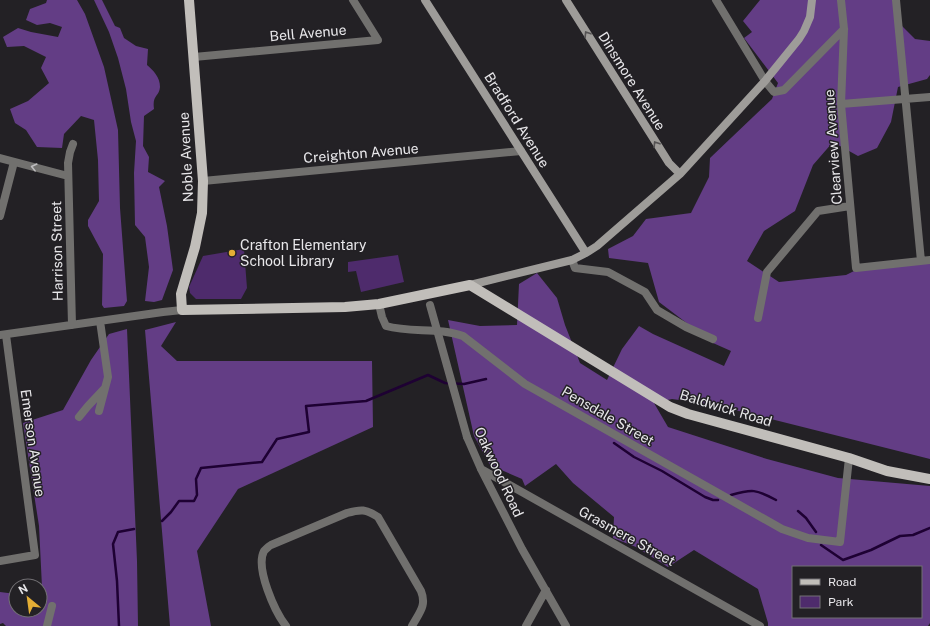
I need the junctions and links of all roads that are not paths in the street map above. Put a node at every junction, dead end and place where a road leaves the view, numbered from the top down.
1 (188, 0) edge
2 (353, 0) edge
3 (425, 0) edge
4 (566, 0) edge
5 (716, 0) edge
6 (812, 0) edge
7 (841, 0) edge
8 (896, 0) edge
9 (844, 29) junction
10 (194, 57) junction
11 (766, 81) junction
12 (930, 97) edge
13 (906, 99) junction
14 (841, 104) junction
15 (73, 144) dead end
16 (521, 151) junction
17 (0, 158) edge
18 (14, 162) junction
19 (680, 174) junction
20 (68, 176) junction
21 (204, 181) junction
22 (850, 206) junction
23 (0, 216) edge
24 (586, 253) junction
25 (572, 260) junction
26 (930, 260) edge
27 (921, 261) junction
28 (470, 285) junction
29 (428, 295) junction
30 (379, 304) junction
31 (182, 310) junction
32 (758, 318) dead end
33 (100, 321) junction
34 (72, 325) junction
35 (3, 335) edge
36 (713, 339) dead end
37 (105, 388) junction
38 (99, 411) dead end
39 (79, 417) dead end
40 (849, 458) junction
41 (481, 469) junction
42 (930, 479) edge
43 (0, 561) edge
44 (546, 590) junction
45 (52, 606) dead end
46 (48, 626) edge
47 (286, 626) edge
48 (412, 626) edge
49 (526, 626) edge
50 (566, 626) edge
51 (760, 626) edge

1 - 10 main road, Noble Avenue
2 - 10 street, Bell Avenue
3 - 16 main road, Bradford Avenue
19 -> 4 main road, Dinsmore Avenue
5 - 11 street
6 - 11 main road
7 - 9 street, Clearview Avenue
8 - 13 street
9 - 11 street
9 - 14 street, Clearview Avenue
10 - 21 main road, Noble Avenue
11 - 19 main road
12 - 13 street
13 - 14 street
13 - 27 street
14 - 22 street, Clearview Avenue
15 - 20 street, Harrison Street
16 - 21 street, Creighton Avenue
16 - 24 main road, Bradford Avenue
17 - 18 street
20 -> 18 street
18 - 23 street
19 - 24 main road
20 - 34 street, Harrison Street
21 - 31 main road, Noble Avenue
22 - 27 street, Clearview Avenue
22 - 32 street
24 - 25 main road
25 - 28 main road
25 - 36 street
26 - 27 street
28 - 29 main road
28 - 40 main road, Baldwick Road
29 - 30 main road
29 - 41 street, Oakwood Road, bridge
30 - 31 main road
30 - 40 street, Pensdale Street
31 - 33 street
33 - 34 street
33 - 37 street
34 - 35 street
35 - 43 street, Emerson Avenue
37 - 38 street
37 - 39 street
40 - 42 main road, Baldwick Road
41 - 44 street, Oakwood Road
41 - 51 street, Grasmere Street
44 - 49 street
44 - 50 street, Oakwood Road
45 - 46 street
47 - 48 street

